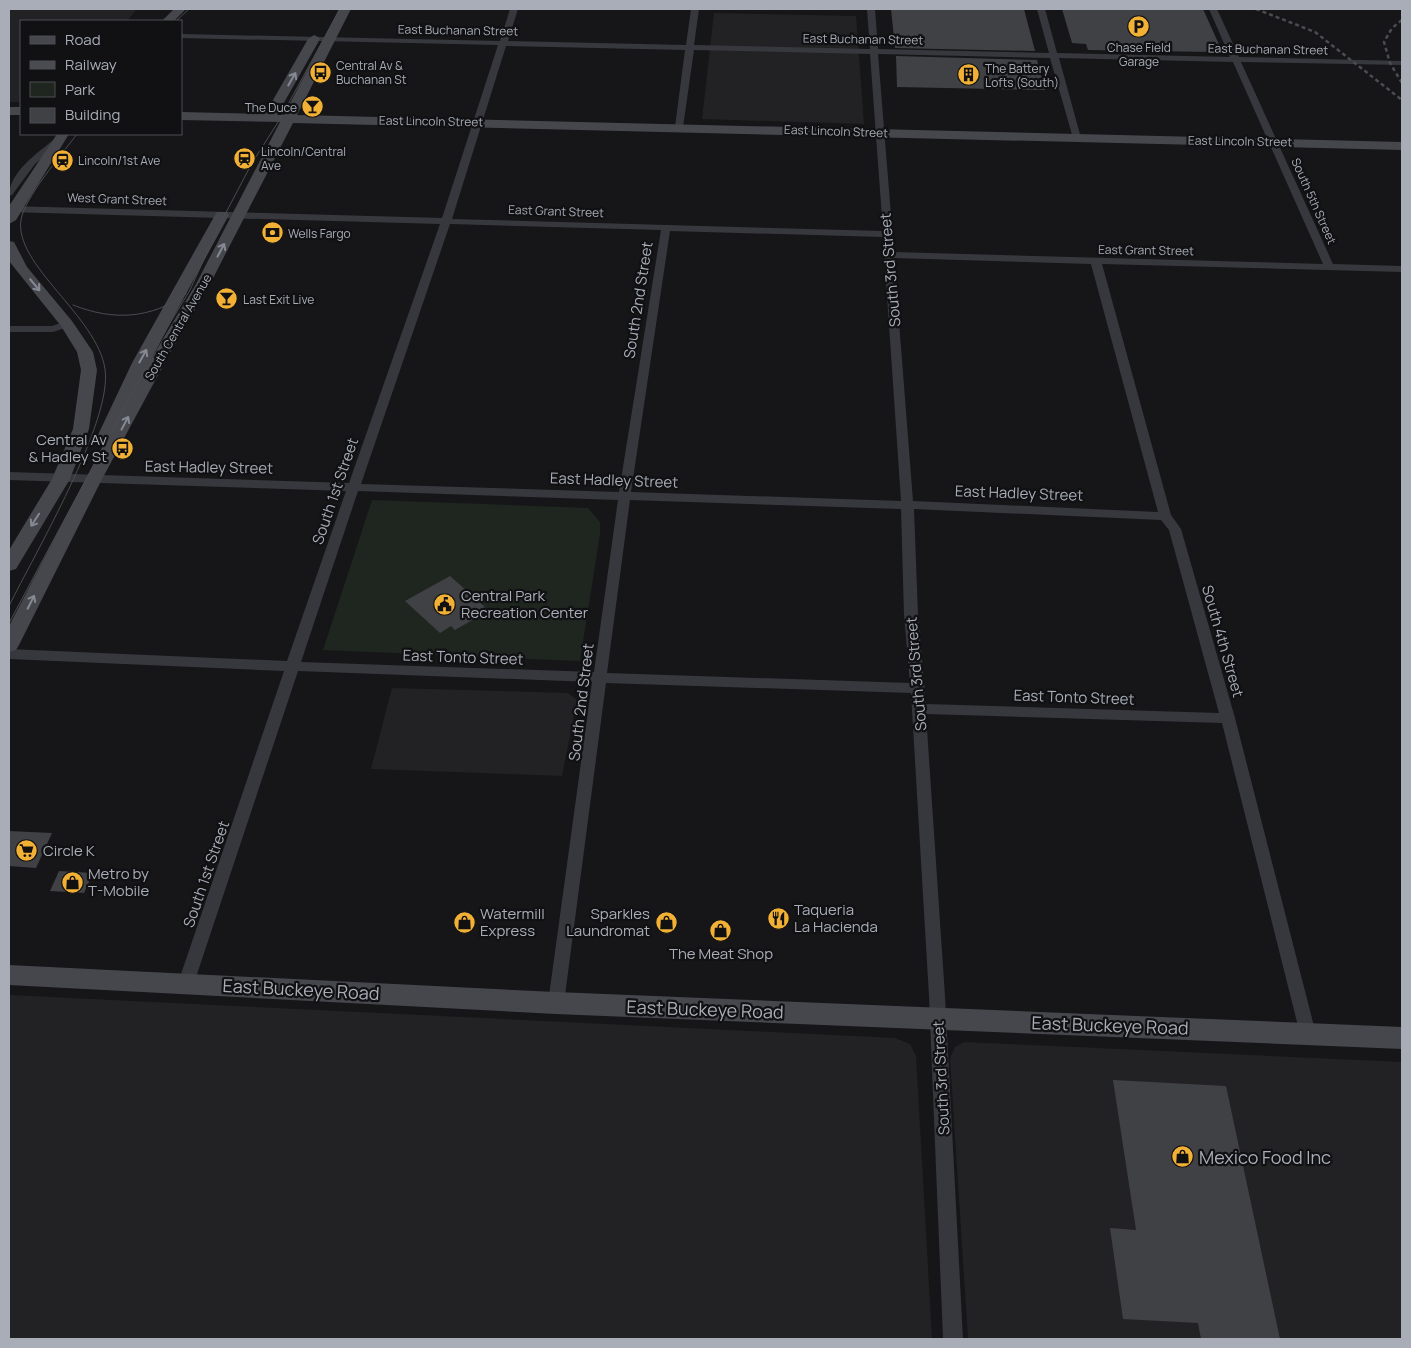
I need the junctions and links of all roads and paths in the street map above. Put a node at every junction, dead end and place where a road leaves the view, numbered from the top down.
1 (180, 9) edge
2 (346, 9) edge
3 (514, 9) edge
4 (695, 9) edge
5 (1041, 9) edge
6 (1213, 9) edge
7 (872, 13) edge
8 (169, 20) edge
9 (182, 36) edge
10 (322, 39) junction
11 (503, 43) junction
12 (691, 47) junction
13 (875, 51) junction
14 (1055, 55) junction
15 (1238, 61) junction
16 (1402, 63) edge
17 (182, 116) edge
18 (269, 118) junction
19 (290, 119) junction
20 (478, 122) junction
21 (679, 127) junction
22 (880, 132) junction
23 (59, 138) edge
24 (1077, 138) junction
25 (1275, 142) junction
26 (1402, 146) edge
27 (9, 193) edge
28 (10, 213) edge
29 (228, 215) junction
30 (446, 221) junction
31 (666, 227) junction
32 (887, 234) junction
33 (9, 245) edge
34 (889, 256) junction
35 (1096, 262) junction
36 (1330, 267) junction
37 (1402, 269) edge
38 (68, 324) junction
39 (9, 329) edge
40 (9, 476) edge
41 (61, 479) junction
42 (92, 481) junction
43 (354, 488) junction
44 (625, 496) junction
45 (907, 505) junction
46 (1165, 516) junction
47 (9, 565) edge
48 (9, 645) edge
49 (9, 654) edge
50 (292, 667) junction
51 (599, 679) junction
52 (917, 688) junction
53 (919, 709) junction
54 (1228, 718) junction
55 (9, 975) edge
56 (186, 983) junction
57 (556, 1003) junction
58 (938, 1018) junction
59 (1308, 1034) junction
60 (1402, 1038) edge
61 (953, 1339) edge

1 - 8 main road
2 - 10 main road
3 - 11 street, South 1st Street
4 - 12 street
5 - 14 street
6 - 15 street, South 5th Street
7 - 13 street, South 3rd Street
9 - 10 street, East Buchanan Street
10 - 11 street, East Buchanan Street
18 -> 10 main road
10 - 19 main road
11 - 12 street, East Buchanan Street
11 - 20 street, South 1st Street
12 - 13 street, East Buchanan Street
12 - 21 street
13 - 14 street, East Buchanan Street
13 - 22 street, South 3rd Street
14 - 15 street, East Buchanan Street
14 - 24 street
15 - 16 street, East Buchanan Street
15 - 25 street, South 5th Street
17 - 18 main road, East Lincoln Street
18 - 19 main road, East Lincoln Street
19 - 20 main road, East Lincoln Street
19 - 29 main road
20 - 21 main road, East Lincoln Street
20 - 30 street, South 1st Street
21 - 22 main road, East Lincoln Street
22 - 24 main road, East Lincoln Street
22 - 32 street, South 3rd Street
23 - 27 street
23 - 28 main road
24 - 25 main road, East Lincoln Street
25 - 26 main road, East Lincoln Street
25 - 36 street, South 5th Street
28 - 29 street, West Grant Street
29 - 30 street, East Grant Street
42 -> 29 main road
30 - 31 street, East Grant Street
30 - 43 street, South 1st Street
31 - 32 street, East Grant Street
31 - 44 street, South 2nd Street
32 - 34 street, South 3rd Street
33 -> 38 main road
34 - 35 street, East Grant Street
34 - 45 street, South 3rd Street
35 - 36 street, East Grant Street
35 - 46 street, South 4th Street
36 - 37 street, East Grant Street
38 - 39 street
38 - 41 main road
40 - 41 street, East Hadley Street
41 - 42 street, East Hadley Street
41 -> 47 main road
42 - 43 street, East Hadley Street
48 -> 42 main road
43 - 44 street, East Hadley Street
43 - 50 street, South 1st Street
44 - 45 street, East Hadley Street
44 - 51 street, South 2nd Street
45 - 46 street, East Hadley Street
45 - 52 street, South 3rd Street
46 - 54 street, South 4th Street
49 - 50 street, East Tonto Street
50 - 51 street, East Tonto Street
50 - 56 street, South 1st Street
51 - 52 street, East Tonto Street
51 - 57 street, South 2nd Street
52 - 53 street, South 3rd Street
53 - 54 street, East Tonto Street
53 - 58 street, South 3rd Street
54 - 59 street, South 4th Street
55 - 56 main road, East Buckeye Road
56 - 57 main road, East Buckeye Road
57 - 58 main road, East Buckeye Road
58 - 59 main road, East Buckeye Road
58 - 61 street, South 3rd Street
59 - 60 main road, East Buckeye Road

